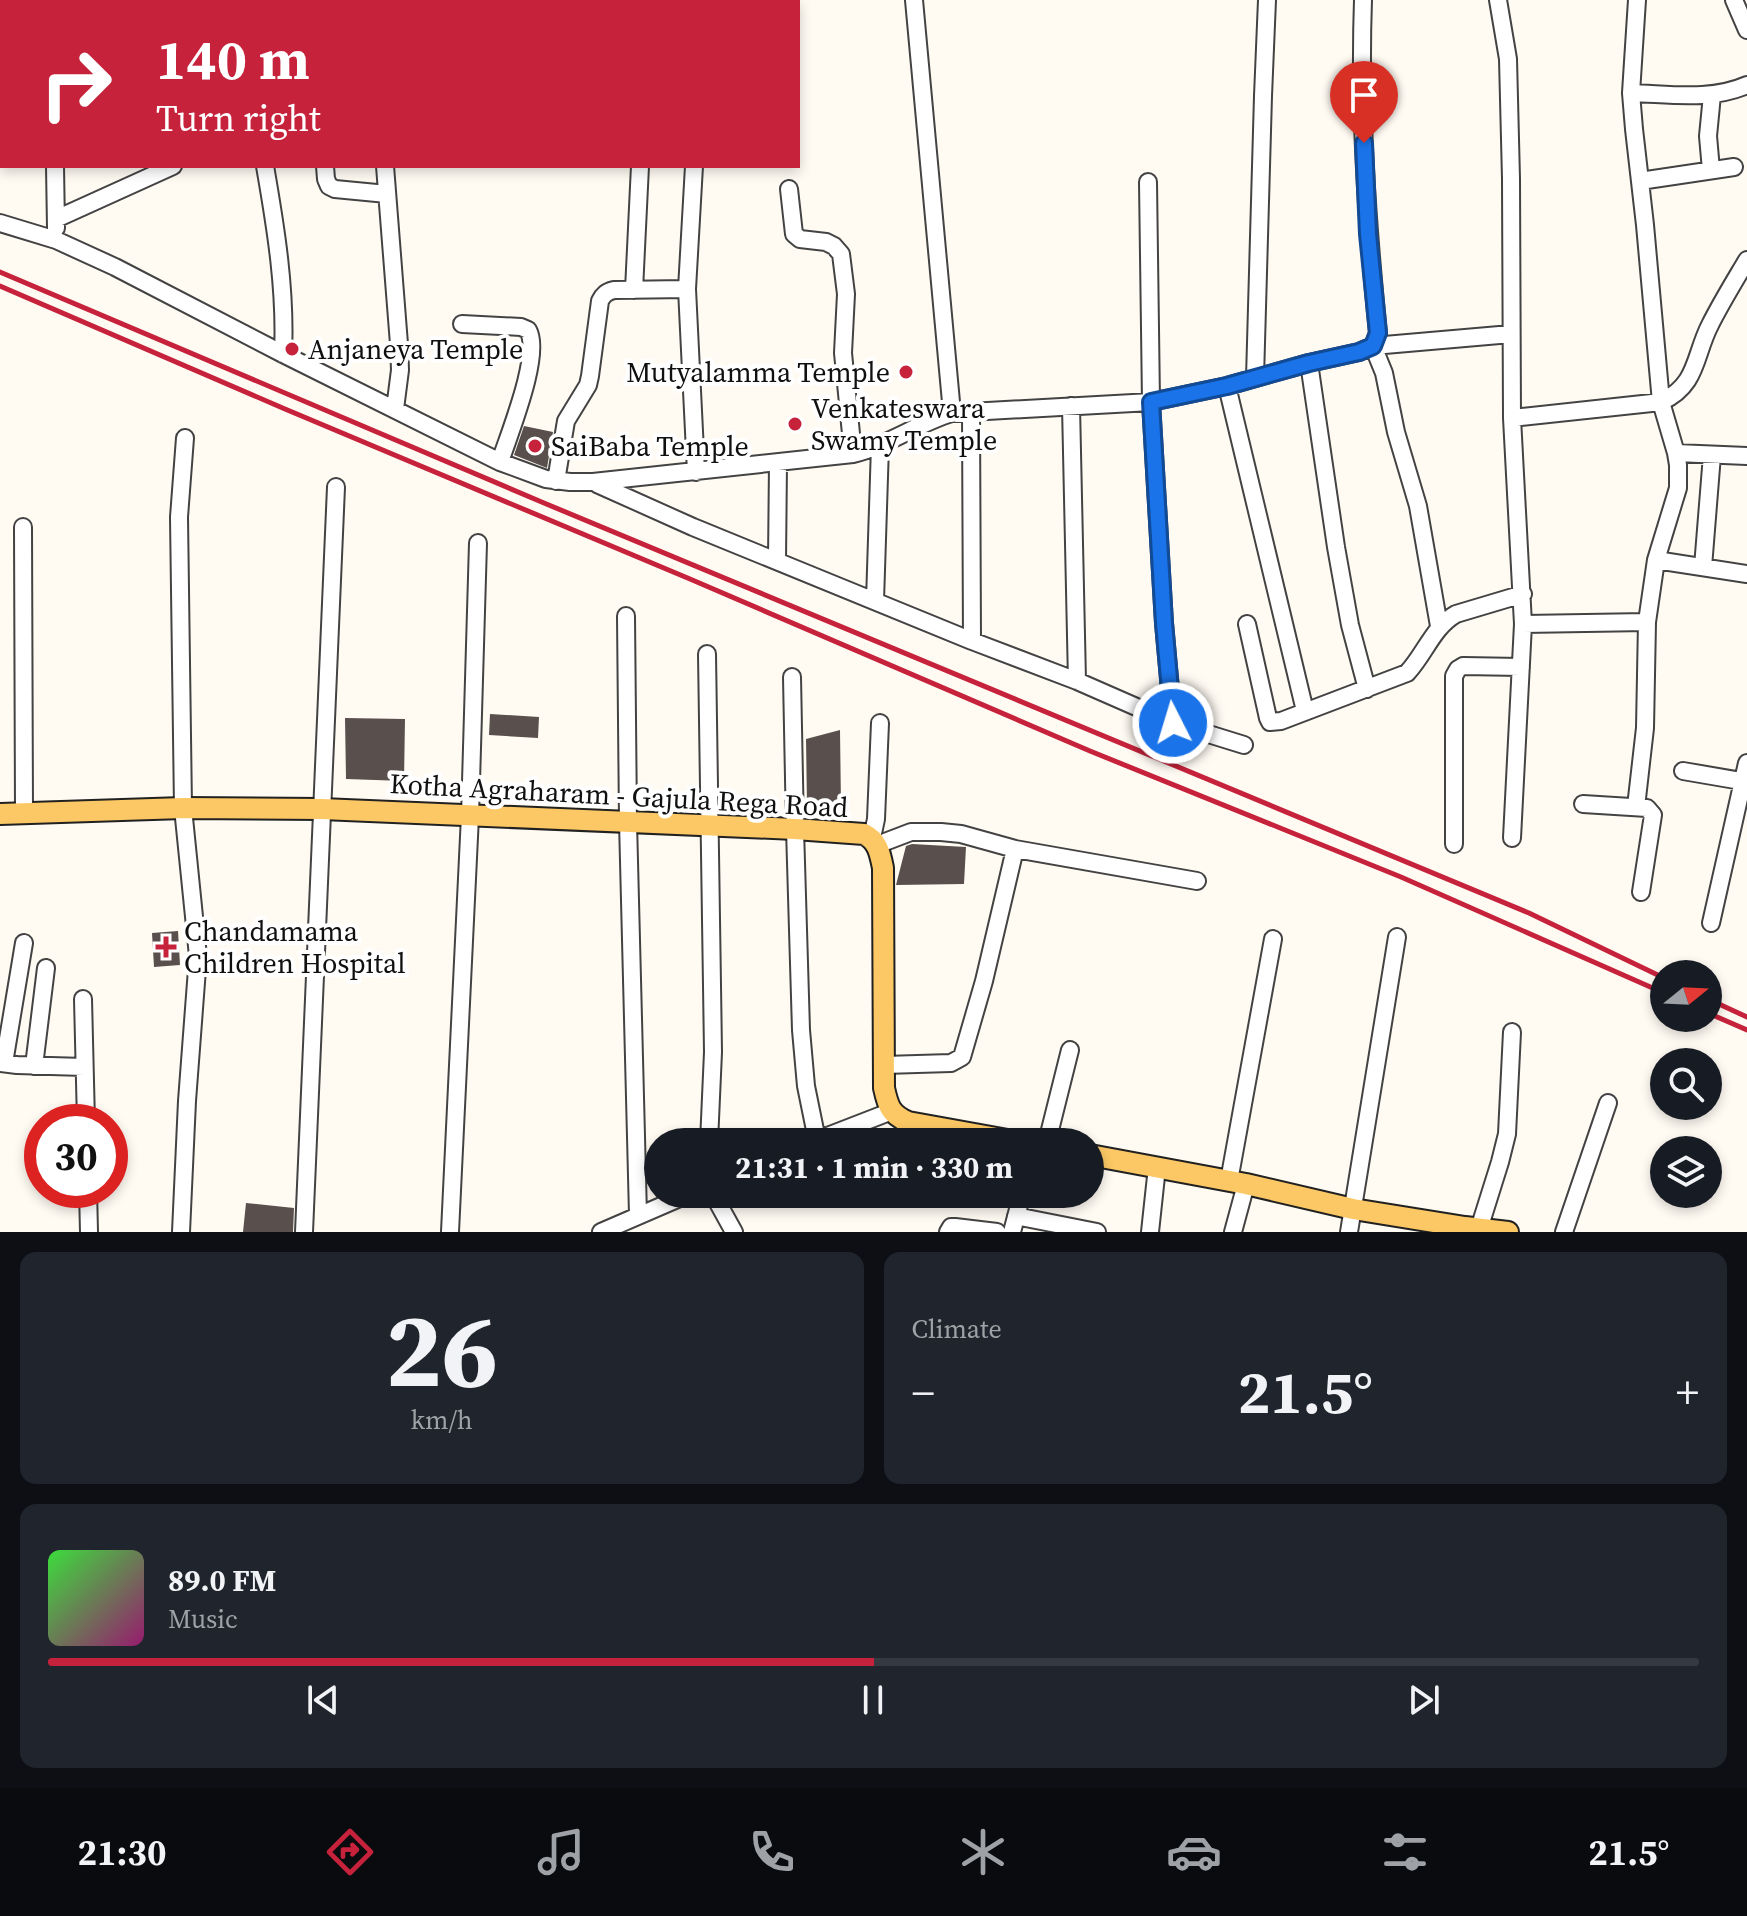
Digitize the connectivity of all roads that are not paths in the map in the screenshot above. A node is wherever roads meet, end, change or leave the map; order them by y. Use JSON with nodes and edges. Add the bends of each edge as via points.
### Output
{"nodes":[{"id":1,"x":914,"y":0,"type":"edge"},
{"id":2,"x":1267,"y":0,"type":"edge"},
{"id":3,"x":1363,"y":0,"type":"edge"},
{"id":4,"x":1498,"y":0,"type":"edge"},
{"id":5,"x":1637,"y":0,"type":"edge"},
{"id":6,"x":1734,"y":0,"type":"edge"},
{"id":7,"x":1747,"y":30,"type":"edge"},
{"id":8,"x":1747,"y":85,"type":"edge"},
{"id":9,"x":1631,"y":93,"type":"junction"},
{"id":10,"x":1712,"y":95,"type":"junction"},
{"id":11,"x":1734,"y":167,"type":"dead end"},
{"id":12,"x":55,"y":168,"type":"edge"},
{"id":13,"x":130,"y":168,"type":"edge"},
{"id":14,"x":169,"y":168,"type":"edge"},
{"id":15,"x":265,"y":168,"type":"edge"},
{"id":16,"x":325,"y":168,"type":"edge"},
{"id":17,"x":385,"y":168,"type":"edge"},
{"id":18,"x":640,"y":168,"type":"edge"},
{"id":19,"x":694,"y":168,"type":"edge"},
{"id":20,"x":1711,"y":170,"type":"junction"},
{"id":21,"x":1640,"y":181,"type":"junction"},
{"id":22,"x":1148,"y":182,"type":"dead end"},
{"id":23,"x":134,"y":184,"type":"junction"},
{"id":24,"x":789,"y":189,"type":"dead end"},
{"id":25,"x":387,"y":194,"type":"junction"},
{"id":26,"x":56,"y":219,"type":"junction"},
{"id":27,"x":0,"y":223,"type":"edge"},
{"id":28,"x":56,"y":240,"type":"junction"},
{"id":29,"x":1747,"y":260,"type":"edge"},
{"id":30,"x":1742,"y":276,"type":"edge"},
{"id":31,"x":687,"y":289,"type":"junction"},
{"id":32,"x":634,"y":290,"type":"junction"},
{"id":33,"x":462,"y":324,"type":"dead end"},
{"id":34,"x":1511,"y":334,"type":"junction"},
{"id":35,"x":1373,"y":346,"type":"junction"},
{"id":36,"x":283,"y":354,"type":"junction"},
{"id":37,"x":1309,"y":363,"type":"junction"},
{"id":38,"x":1255,"y":378,"type":"junction"},
{"id":39,"x":1227,"y":386,"type":"junction"},
{"id":40,"x":1151,"y":402,"type":"junction"},
{"id":41,"x":1661,"y":402,"type":"junction"},
{"id":42,"x":1071,"y":406,"type":"junction"},
{"id":43,"x":395,"y":409,"type":"junction"},
{"id":44,"x":971,"y":411,"type":"junction"},
{"id":45,"x":952,"y":413,"type":"junction"},
{"id":46,"x":1512,"y":418,"type":"junction"},
{"id":47,"x":185,"y":438,"type":"dead end"},
{"id":48,"x":880,"y":446,"type":"junction"},
{"id":49,"x":1676,"y":453,"type":"junction"},
{"id":50,"x":853,"y":454,"type":"junction"},
{"id":51,"x":1712,"y":455,"type":"junction"},
{"id":52,"x":1747,"y":456,"type":"edge"},
{"id":53,"x":500,"y":462,"type":"junction"},
{"id":54,"x":778,"y":463,"type":"junction"},
{"id":55,"x":696,"y":472,"type":"junction"},
{"id":56,"x":556,"y":481,"type":"junction"},
{"id":57,"x":593,"y":482,"type":"junction"},
{"id":58,"x":336,"y":487,"type":"dead end"},
{"id":59,"x":23,"y":527,"type":"dead end"},
{"id":60,"x":478,"y":543,"type":"dead end"},
{"id":61,"x":1656,"y":560,"type":"junction"},
{"id":62,"x":777,"y":561,"type":"junction"},
{"id":63,"x":1703,"y":567,"type":"junction"},
{"id":64,"x":1747,"y":574,"type":"edge"},
{"id":65,"x":1523,"y":594,"type":"junction"},
{"id":66,"x":875,"y":601,"type":"junction"},
{"id":67,"x":626,"y":616,"type":"dead end"},
{"id":68,"x":1647,"y":622,"type":"junction"},
{"id":69,"x":1247,"y":624,"type":"dead end"},
{"id":70,"x":1523,"y":624,"type":"junction"},
{"id":71,"x":1439,"y":626,"type":"junction"},
{"id":72,"x":972,"y":641,"type":"junction"},
{"id":73,"x":707,"y":654,"type":"dead end"},
{"id":74,"x":1521,"y":667,"type":"junction"},
{"id":75,"x":792,"y":677,"type":"dead end"},
{"id":76,"x":1077,"y":681,"type":"junction"},
{"id":77,"x":1367,"y":689,"type":"junction"},
{"id":78,"x":1305,"y":711,"type":"junction"},
{"id":79,"x":880,"y":723,"type":"dead end"},
{"id":80,"x":1173,"y":723,"type":"junction"},
{"id":81,"x":1244,"y":745,"type":"dead end"},
{"id":82,"x":1747,"y":763,"type":"edge"},
{"id":83,"x":1683,"y":771,"type":"dead end"},
{"id":84,"x":1745,"y":782,"type":"edge"},
{"id":85,"x":1583,"y":804,"type":"dead end"},
{"id":86,"x":1636,"y":807,"type":"junction"},
{"id":87,"x":183,"y":808,"type":"junction"},
{"id":88,"x":322,"y":809,"type":"junction"},
{"id":89,"x":24,"y":812,"type":"junction"},
{"id":90,"x":0,"y":814,"type":"edge"},
{"id":91,"x":470,"y":816,"type":"junction"},
{"id":92,"x":628,"y":822,"type":"junction"},
{"id":93,"x":709,"y":825,"type":"junction"},
{"id":94,"x":795,"y":829,"type":"junction"},
{"id":95,"x":1512,"y":838,"type":"dead end"},
{"id":96,"x":874,"y":841,"type":"junction"},
{"id":97,"x":1454,"y":844,"type":"dead end"},
{"id":98,"x":1015,"y":849,"type":"junction"},
{"id":99,"x":1197,"y":881,"type":"dead end"},
{"id":100,"x":1641,"y":892,"type":"dead end"},
{"id":101,"x":1711,"y":923,"type":"dead end"},
{"id":102,"x":1397,"y":937,"type":"dead end"},
{"id":103,"x":1273,"y":939,"type":"dead end"},
{"id":104,"x":24,"y":943,"type":"dead end"},
{"id":105,"x":46,"y":968,"type":"dead end"},
{"id":106,"x":83,"y":999,"type":"dead end"},
{"id":107,"x":1512,"y":1032,"type":"dead end"},
{"id":108,"x":1070,"y":1050,"type":"dead end"},
{"id":109,"x":2,"y":1063,"type":"edge"},
{"id":110,"x":884,"y":1065,"type":"junction"},
{"id":111,"x":34,"y":1066,"type":"junction"},
{"id":112,"x":84,"y":1067,"type":"junction"},
{"id":113,"x":1608,"y":1103,"type":"dead end"},
{"id":114,"x":85,"y":1104,"type":"edge"},
{"id":115,"x":892,"y":1111,"type":"junction"},
{"id":116,"x":710,"y":1128,"type":"edge"},
{"id":117,"x":812,"y":1128,"type":"edge"},
{"id":118,"x":848,"y":1128,"type":"edge"},
{"id":119,"x":941,"y":1128,"type":"edge"},
{"id":120,"x":1050,"y":1128,"type":"edge"},
{"id":121,"x":1104,"y":1158,"type":"edge"},
{"id":122,"x":1157,"y":1167,"type":"junction"},
{"id":123,"x":1238,"y":1182,"type":"junction"},
{"id":124,"x":88,"y":1208,"type":"edge"},
{"id":125,"x":655,"y":1208,"type":"edge"},
{"id":126,"x":721,"y":1208,"type":"edge"},
{"id":127,"x":1353,"y":1209,"type":"junction"},
{"id":128,"x":638,"y":1215,"type":"junction"},
{"id":129,"x":1391,"y":1223,"type":"edge"},
{"id":130,"x":1014,"y":1224,"type":"edge"},
{"id":131,"x":1068,"y":1229,"type":"edge"},
{"id":132,"x":1468,"y":1229,"type":"edge"},
{"id":133,"x":89,"y":1232,"type":"edge"},
{"id":134,"x":181,"y":1232,"type":"edge"},
{"id":135,"x":304,"y":1232,"type":"edge"},
{"id":136,"x":450,"y":1232,"type":"edge"},
{"id":137,"x":601,"y":1232,"type":"edge"},
{"id":138,"x":734,"y":1232,"type":"edge"},
{"id":139,"x":948,"y":1232,"type":"edge"},
{"id":140,"x":997,"y":1232,"type":"edge"},
{"id":141,"x":1097,"y":1232,"type":"edge"},
{"id":142,"x":1150,"y":1232,"type":"edge"},
{"id":143,"x":1233,"y":1232,"type":"edge"},
{"id":144,"x":1349,"y":1232,"type":"edge"},
{"id":145,"x":1508,"y":1232,"type":"edge"},
{"id":146,"x":1564,"y":1232,"type":"edge"}],
"edges":[{"from":1,"to":45,"type":"street"},
{"from":2,"to":38,"type":"street"},
{"from":3,"to":35,"type":"street","via":[[1368,234],[1378,333]]},
{"from":4,"to":34,"type":"street","via":[[1508,59]]},
{"from":5,"to":9,"type":"street"},
{"from":6,"to":7,"type":"street"},
{"from":8,"to":10,"type":"street"},
{"from":9,"to":10,"type":"street"},
{"from":9,"to":21,"type":"street"},
{"from":10,"to":20,"type":"street"},
{"from":11,"to":20,"type":"street"},
{"from":12,"to":26,"type":"street"},
{"from":13,"to":23,"type":"street"},
{"from":14,"to":23,"type":"street"},
{"from":15,"to":36,"type":"street","via":[[283,290]]},
{"from":16,"to":25,"type":"street","via":[[329,186],[335,189]]},
{"from":17,"to":25,"type":"street"},
{"from":18,"to":32,"type":"street"},
{"from":19,"to":31,"type":"street"},
{"from":20,"to":21,"type":"street"},
{"from":21,"to":41,"type":"street"},
{"from":22,"to":40,"type":"street"},
{"from":23,"to":26,"type":"street"},
{"from":24,"to":50,"type":"street","via":[[794,234],[826,242],[841,254]]},
{"from":25,"to":43,"type":"street","via":[[400,370]]},
{"from":26,"to":28,"type":"street"},
{"from":27,"to":28,"type":"street"},
{"from":28,"to":36,"type":"street"},
{"from":29,"to":30,"type":"street"},
{"from":30,"to":41,"type":"street","via":[[1705,335],[1688,382]]},
{"from":31,"to":32,"type":"street"},
{"from":31,"to":55,"type":"street"},
{"from":32,"to":56,"type":"street","via":[[608,291],[600,301],[588,385],[566,421]]},
{"from":33,"to":53,"type":"street","via":[[521,327],[531,335],[531,363]]},
{"from":34,"to":35,"type":"street"},
{"from":34,"to":46,"type":"street"},
{"from":35,"to":37,"type":"street"},
{"from":35,"to":71,"type":"street","via":[[1418,506]]},
{"from":36,"to":43,"type":"street"},
{"from":37,"to":38,"type":"street"},
{"from":37,"to":77,"type":"street","via":[[1350,625]]},
{"from":38,"to":39,"type":"street"},
{"from":39,"to":40,"type":"street"},
{"from":39,"to":78,"type":"street"},
{"from":40,"to":42,"type":"street"},
{"from":40,"to":80,"type":"street"},
{"from":41,"to":46,"type":"street"},
{"from":41,"to":49,"type":"street"},
{"from":42,"to":44,"type":"street"},
{"from":42,"to":76,"type":"street"},
{"from":43,"to":53,"type":"street"},
{"from":44,"to":45,"type":"street"},
{"from":44,"to":72,"type":"street"},
{"from":45,"to":48,"type":"street"},
{"from":46,"to":65,"type":"street"},
{"from":47,"to":87,"type":"street","via":[[179,517]]},
{"from":48,"to":50,"type":"street"},
{"from":48,"to":66,"type":"street"},
{"from":49,"to":51,"type":"street"},
{"from":49,"to":61,"type":"street","via":[[1678,488]]},
{"from":50,"to":54,"type":"street"},
{"from":51,"to":52,"type":"street"},
{"from":51,"to":63,"type":"street"},
{"from":53,"to":56,"type":"street"},
{"from":54,"to":55,"type":"street"},
{"from":54,"to":62,"type":"street"},
{"from":55,"to":57,"type":"street"},
{"from":56,"to":57,"type":"street"},
{"from":57,"to":62,"type":"street"},
{"from":58,"to":88,"type":"street"},
{"from":59,"to":89,"type":"street"},
{"from":60,"to":91,"type":"street"},
{"from":61,"to":63,"type":"street"},
{"from":61,"to":68,"type":"street"},
{"from":62,"to":66,"type":"street"},
{"from":63,"to":64,"type":"street"},
{"from":65,"to":70,"type":"street"},
{"from":65,"to":71,"type":"street","via":[[1456,614]]},
{"from":66,"to":72,"type":"street"},
{"from":67,"to":92,"type":"street"},
{"from":68,"to":70,"type":"street"},
{"from":68,"to":86,"type":"street","via":[[1645,728]]},
{"from":69,"to":78,"type":"street","via":[[1270,722]]},
{"from":70,"to":74,"type":"street"},
{"from":71,"to":77,"type":"street","via":[[1407,673]]},
{"from":72,"to":76,"type":"street"},
{"from":73,"to":93,"type":"street"},
{"from":74,"to":95,"type":"street"},
{"from":74,"to":97,"type":"street","via":[[1463,666],[1454,676]]},
{"from":75,"to":94,"type":"street"},
{"from":76,"to":80,"type":"street"},
{"from":77,"to":78,"type":"street"},
{"from":79,"to":96,"type":"street"},
{"from":80,"to":81,"type":"street"},
{"from":82,"to":84,"type":"street"},
{"from":83,"to":84,"type":"street"},
{"from":84,"to":101,"type":"street"},
{"from":85,"to":86,"type":"street"},
{"from":86,"to":100,"type":"street","via":[[1653,815]]},
{"from":87,"to":88,"type":"main road","name":"Kotha Agraharam - Gajula Rega Road"},
{"from":87,"to":89,"type":"main road","name":"Kotha Agraharam - Gajula Rega Road"},
{"from":87,"to":134,"type":"street","via":[[198,956]]},
{"from":88,"to":91,"type":"main road","name":"Kotha Agraharam - Gajula Rega Road"},
{"from":88,"to":135,"type":"street"},
{"from":89,"to":90,"type":"main road","name":"Kotha Agraharam - Gajula Rega Road"},
{"from":91,"to":92,"type":"main road","name":"Kotha Agraharam - Gajula Rega Road"},
{"from":91,"to":136,"type":"street"},
{"from":92,"to":93,"type":"main road","name":"Kotha Agraharam - Gajula Rega Road"},
{"from":92,"to":128,"type":"street"},
{"from":93,"to":94,"type":"main road","name":"Kotha Agraharam - Gajula Rega Road"},
{"from":93,"to":116,"type":"street"},
{"from":94,"to":96,"type":"main road","name":"Kotha Agraharam - Gajula Rega Road","via":[[864,834]]},
{"from":94,"to":117,"type":"street","via":[[801,1030]]},
{"from":96,"to":98,"type":"street","via":[[924,831],[961,834]]},
{"from":96,"to":110,"type":"main road","name":"Kotha Agraharam - Gajula Rega Road","via":[[883,868]]},
{"from":98,"to":99,"type":"street"},
{"from":98,"to":110,"type":"street","via":[[962,1057],[951,1063]]},
{"from":102,"to":127,"type":"street"},
{"from":103,"to":123,"type":"street"},
{"from":104,"to":109,"type":"street"},
{"from":105,"to":111,"type":"street"},
{"from":106,"to":112,"type":"street"},
{"from":107,"to":132,"type":"street","via":[[1507,1134],[1500,1162]]},
{"from":108,"to":120,"type":"street"},
{"from":109,"to":111,"type":"street"},
{"from":110,"to":115,"type":"main road","name":"Kotha Agraharam - Gajula Rega Road"},
{"from":111,"to":112,"type":"street"},
{"from":112,"to":114,"type":"street"},
{"from":113,"to":146,"type":"street"},
{"from":115,"to":118,"type":"street"},
{"from":115,"to":119,"type":"main road","via":[[908,1122]]},
{"from":121,"to":122,"type":"main road"},
{"from":122,"to":123,"type":"main road"},
{"from":122,"to":142,"type":"street"},
{"from":123,"to":127,"type":"main road"},
{"from":123,"to":143,"type":"street"},
{"from":124,"to":133,"type":"street"},
{"from":125,"to":128,"type":"street"},
{"from":126,"to":138,"type":"street"},
{"from":127,"to":129,"type":"main road"},
{"from":127,"to":144,"type":"street"},
{"from":128,"to":137,"type":"street"},
{"from":129,"to":132,"type":"main road"},
{"from":130,"to":131,"type":"street"},
{"from":131,"to":141,"type":"street"},
{"from":132,"to":145,"type":"main road"},
{"from":139,"to":140,"type":"street","via":[[955,1227]]}]}
